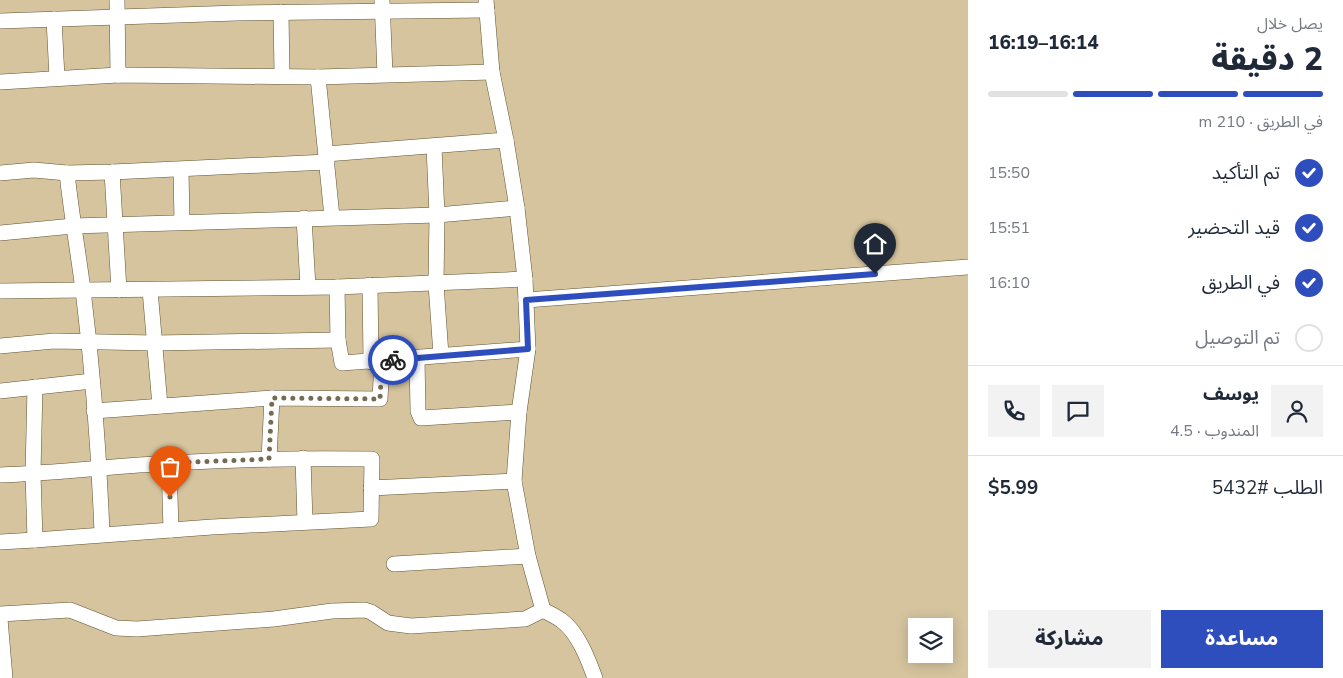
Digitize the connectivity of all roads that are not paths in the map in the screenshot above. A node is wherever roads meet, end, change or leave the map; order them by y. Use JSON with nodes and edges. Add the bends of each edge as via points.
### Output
{"nodes":[{"id":1,"x":117,"y":0,"type":"edge"},
{"id":2,"x":486,"y":5,"type":"edge"},
{"id":3,"x":382,"y":6,"type":"edge"},
{"id":4,"x":281,"y":12,"type":"junction"},
{"id":5,"x":118,"y":16,"type":"junction"},
{"id":6,"x":54,"y":19,"type":"junction"},
{"id":7,"x":0,"y":21,"type":"edge"},
{"id":8,"x":492,"y":72,"type":"junction"},
{"id":9,"x":385,"y":74,"type":"junction"},
{"id":10,"x":118,"y":75,"type":"junction"},
{"id":11,"x":282,"y":75,"type":"junction"},
{"id":12,"x":318,"y":77,"type":"junction"},
{"id":13,"x":57,"y":78,"type":"junction"},
{"id":14,"x":0,"y":82,"type":"edge"},
{"id":15,"x":506,"y":140,"type":"junction"},
{"id":16,"x":434,"y":147,"type":"junction"},
{"id":17,"x":326,"y":158,"type":"junction"},
{"id":18,"x":181,"y":170,"type":"junction"},
{"id":19,"x":112,"y":172,"type":"junction"},
{"id":20,"x":0,"y":173,"type":"edge"},
{"id":21,"x":67,"y":173,"type":"junction"},
{"id":22,"x":517,"y":208,"type":"junction"},
{"id":23,"x":437,"y":215,"type":"junction"},
{"id":24,"x":332,"y":217,"type":"junction"},
{"id":25,"x":304,"y":218,"type":"junction"},
{"id":26,"x":182,"y":222,"type":"junction"},
{"id":27,"x":116,"y":224,"type":"junction"},
{"id":28,"x":73,"y":226,"type":"junction"},
{"id":29,"x":0,"y":233,"type":"edge"},
{"id":30,"x":968,"y":267,"type":"edge"},
{"id":31,"x":525,"y":279,"type":"junction"},
{"id":32,"x":436,"y":284,"type":"junction"},
{"id":33,"x":370,"y":285,"type":"junction"},
{"id":34,"x":308,"y":287,"type":"junction"},
{"id":35,"x":337,"y":287,"type":"junction"},
{"id":36,"x":83,"y":290,"type":"junction"},
{"id":37,"x":119,"y":290,"type":"junction"},
{"id":38,"x":150,"y":290,"type":"junction"},
{"id":39,"x":0,"y":291,"type":"edge"},
{"id":40,"x":526,"y":300,"type":"junction"},
{"id":41,"x":338,"y":340,"type":"junction"},
{"id":42,"x":88,"y":341,"type":"junction"},
{"id":43,"x":155,"y":343,"type":"junction"},
{"id":44,"x":0,"y":346,"type":"edge"},
{"id":45,"x":528,"y":349,"type":"junction"},
{"id":46,"x":442,"y":355,"type":"junction"},
{"id":47,"x":417,"y":358,"type":"junction"},
{"id":48,"x":377,"y":362,"type":"junction"},
{"id":49,"x":92,"y":381,"type":"junction"},
{"id":50,"x":35,"y":387,"type":"junction"},
{"id":51,"x":0,"y":390,"type":"edge"},
{"id":52,"x":272,"y":398,"type":"junction"},
{"id":53,"x":160,"y":406,"type":"junction"},
{"id":54,"x":94,"y":410,"type":"junction"},
{"id":55,"x":519,"y":412,"type":"junction"},
{"id":56,"x":303,"y":458,"type":"junction"},
{"id":57,"x":269,"y":459,"type":"junction"},
{"id":58,"x":169,"y":463,"type":"junction"},
{"id":59,"x":99,"y":469,"type":"junction"},
{"id":60,"x":33,"y":474,"type":"junction"},
{"id":61,"x":0,"y":475,"type":"edge"},
{"id":62,"x":514,"y":481,"type":"junction"},
{"id":63,"x":372,"y":488,"type":"junction"},
{"id":64,"x":304,"y":522,"type":"junction"},
{"id":65,"x":171,"y":530,"type":"junction"},
{"id":66,"x":102,"y":534,"type":"junction"},
{"id":67,"x":35,"y":540,"type":"junction"},
{"id":68,"x":0,"y":542,"type":"edge"},
{"id":69,"x":528,"y":556,"type":"junction"},
{"id":70,"x":394,"y":564,"type":"dead end"},
{"id":71,"x":543,"y":610,"type":"junction"},
{"id":72,"x":0,"y":614,"type":"edge"},
{"id":73,"x":0,"y":619,"type":"edge"},
{"id":74,"x":1,"y":644,"type":"edge"},
{"id":75,"x":5,"y":678,"type":"edge"},
{"id":76,"x":595,"y":678,"type":"edge"}],
"edges":[{"from":1,"to":5,"type":"street"},
{"from":2,"to":3,"type":"street"},
{"from":2,"to":8,"type":"street"},
{"from":3,"to":4,"type":"street"},
{"from":3,"to":9,"type":"street"},
{"from":4,"to":5,"type":"street"},
{"from":4,"to":11,"type":"street"},
{"from":5,"to":6,"type":"street"},
{"from":5,"to":10,"type":"street"},
{"from":6,"to":7,"type":"street"},
{"from":6,"to":13,"type":"street"},
{"from":8,"to":9,"type":"street"},
{"from":8,"to":15,"type":"street"},
{"from":9,"to":12,"type":"street"},
{"from":10,"to":11,"type":"street"},
{"from":10,"to":13,"type":"street"},
{"from":11,"to":12,"type":"street"},
{"from":12,"to":17,"type":"street"},
{"from":13,"to":14,"type":"street"},
{"from":15,"to":16,"type":"street"},
{"from":15,"to":22,"type":"street"},
{"from":16,"to":17,"type":"street"},
{"from":16,"to":23,"type":"street"},
{"from":17,"to":18,"type":"street"},
{"from":17,"to":24,"type":"street"},
{"from":18,"to":19,"type":"street"},
{"from":18,"to":26,"type":"street"},
{"from":19,"to":21,"type":"street"},
{"from":19,"to":27,"type":"street"},
{"from":20,"to":21,"type":"street","via":[[34,170]]},
{"from":21,"to":28,"type":"street"},
{"from":22,"to":23,"type":"street"},
{"from":22,"to":31,"type":"street"},
{"from":23,"to":24,"type":"street"},
{"from":23,"to":32,"type":"street"},
{"from":24,"to":25,"type":"street"},
{"from":25,"to":26,"type":"street"},
{"from":25,"to":34,"type":"street"},
{"from":26,"to":27,"type":"street"},
{"from":27,"to":28,"type":"street"},
{"from":27,"to":37,"type":"street"},
{"from":28,"to":29,"type":"street"},
{"from":28,"to":36,"type":"street"},
{"from":30,"to":40,"type":"street"},
{"from":31,"to":32,"type":"street"},
{"from":31,"to":40,"type":"street"},
{"from":32,"to":33,"type":"street"},
{"from":32,"to":46,"type":"street"},
{"from":33,"to":35,"type":"street"},
{"from":33,"to":48,"type":"street"},
{"from":34,"to":35,"type":"street"},
{"from":34,"to":38,"type":"street"},
{"from":35,"to":41,"type":"street"},
{"from":36,"to":37,"type":"street"},
{"from":36,"to":39,"type":"street"},
{"from":36,"to":42,"type":"street"},
{"from":37,"to":38,"type":"street"},
{"from":38,"to":43,"type":"street"},
{"from":40,"to":45,"type":"street"},
{"from":41,"to":43,"type":"street"},
{"from":41,"to":48,"type":"street","via":[[342,363]]},
{"from":42,"to":43,"type":"street"},
{"from":42,"to":44,"type":"street"},
{"from":42,"to":49,"type":"street"},
{"from":43,"to":53,"type":"street"},
{"from":45,"to":46,"type":"street"},
{"from":45,"to":55,"type":"street"},
{"from":46,"to":47,"type":"street"},
{"from":47,"to":48,"type":"street"},
{"from":47,"to":55,"type":"street","via":[[418,411],[421,418]]},
{"from":48,"to":52,"type":"street","via":[[380,399]]},
{"from":49,"to":50,"type":"street"},
{"from":49,"to":54,"type":"street"},
{"from":50,"to":51,"type":"street"},
{"from":50,"to":60,"type":"street"},
{"from":52,"to":53,"type":"street"},
{"from":52,"to":57,"type":"street"},
{"from":53,"to":54,"type":"street"},
{"from":54,"to":59,"type":"street"},
{"from":55,"to":62,"type":"street"},
{"from":56,"to":57,"type":"street"},
{"from":56,"to":63,"type":"street","via":[[372,459]]},
{"from":56,"to":64,"type":"street"},
{"from":57,"to":58,"type":"street"},
{"from":58,"to":59,"type":"street"},
{"from":58,"to":65,"type":"street"},
{"from":59,"to":60,"type":"street"},
{"from":59,"to":66,"type":"street"},
{"from":60,"to":61,"type":"street"},
{"from":60,"to":67,"type":"street"},
{"from":62,"to":63,"type":"street"},
{"from":62,"to":69,"type":"street"},
{"from":63,"to":64,"type":"street","via":[[371,519]]},
{"from":64,"to":65,"type":"street"},
{"from":65,"to":66,"type":"street"},
{"from":66,"to":67,"type":"street"},
{"from":67,"to":68,"type":"street"},
{"from":69,"to":70,"type":"street"},
{"from":69,"to":71,"type":"street"},
{"from":71,"to":72,"type":"street","via":[[526,619],[411,626],[388,622],[365,610],[137,630],[116,628],[70,610]]},
{"from":71,"to":76,"type":"street","via":[[562,621],[574,635]]},
{"from":73,"to":74,"type":"street"},
{"from":74,"to":75,"type":"street"}]}
